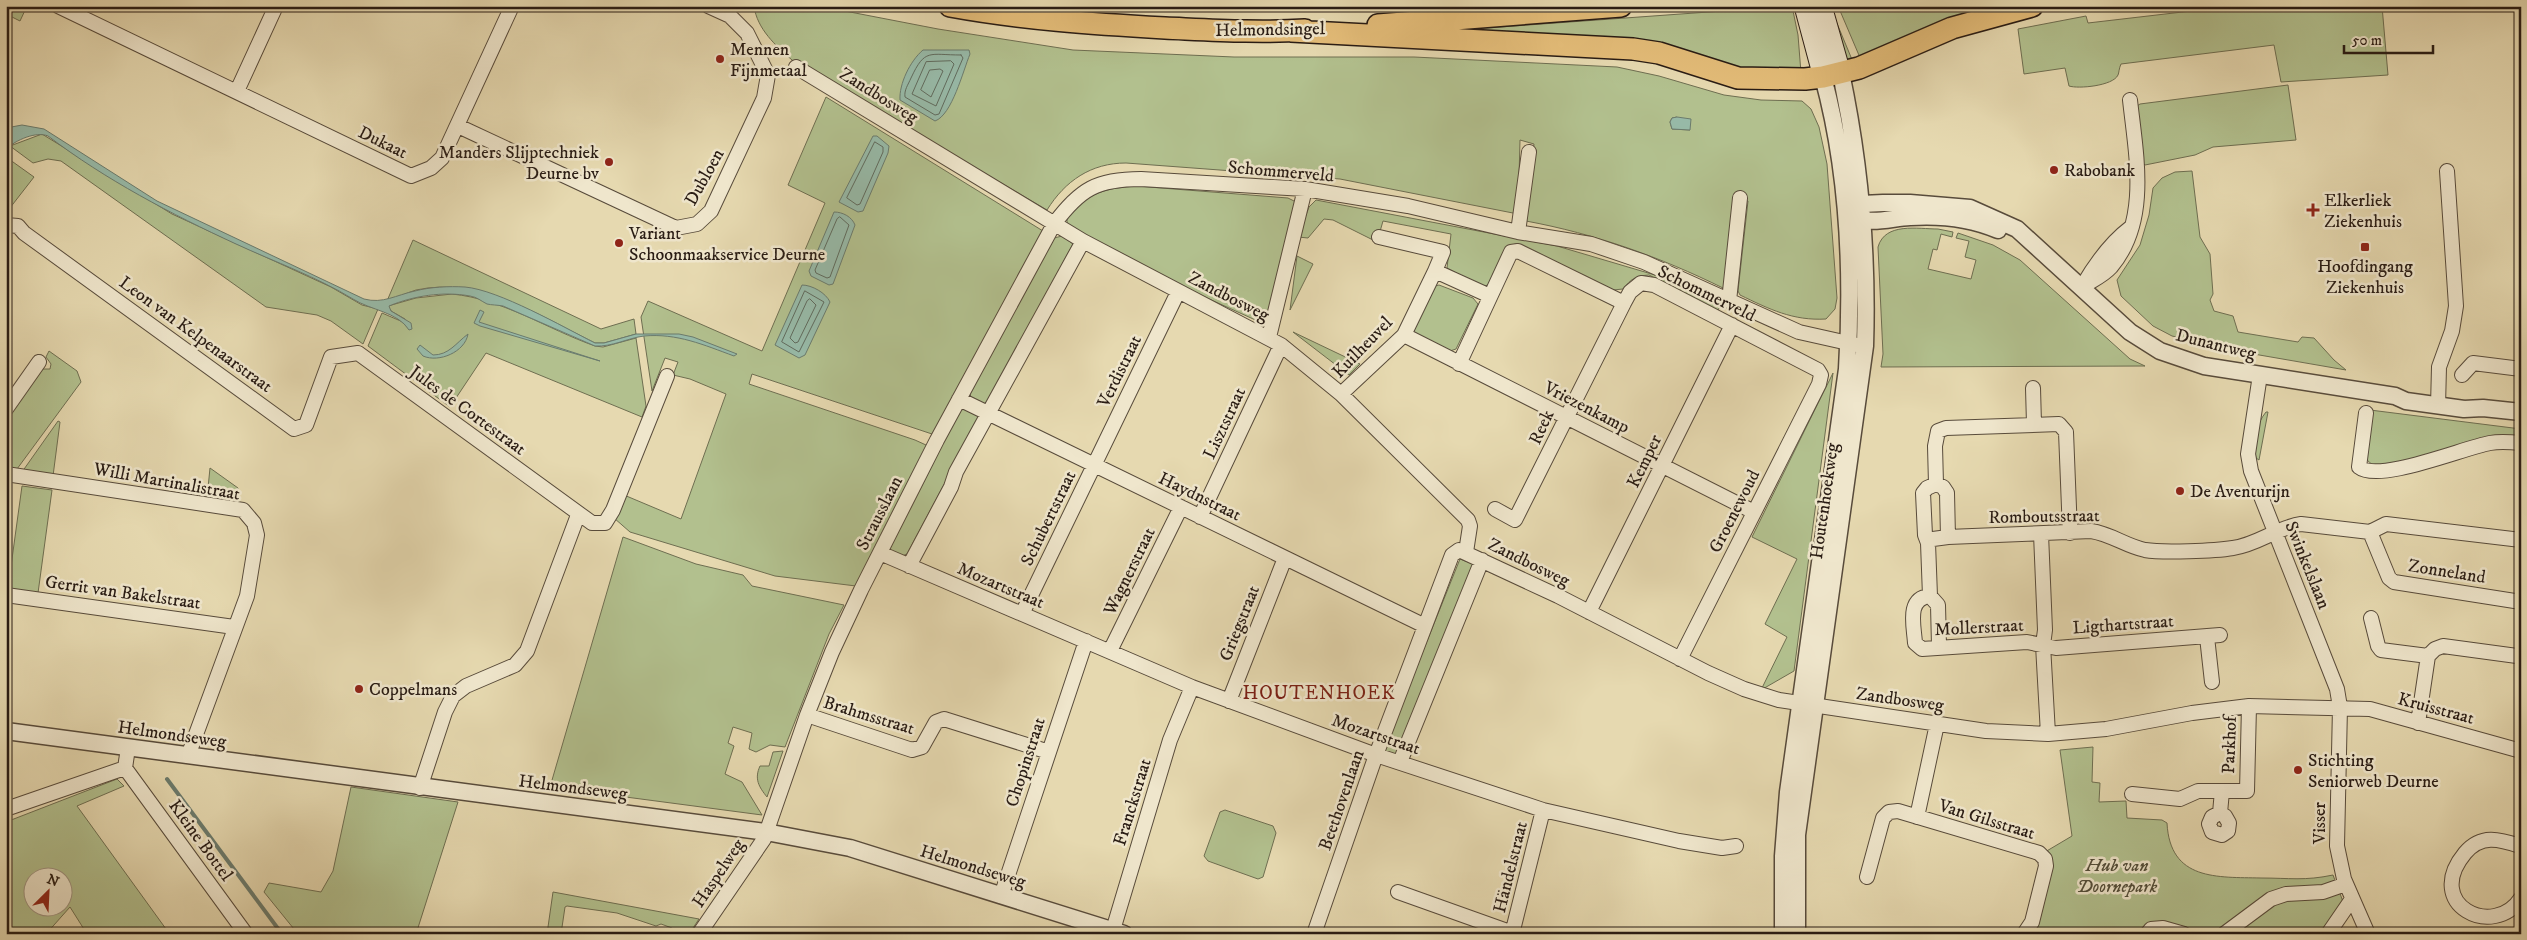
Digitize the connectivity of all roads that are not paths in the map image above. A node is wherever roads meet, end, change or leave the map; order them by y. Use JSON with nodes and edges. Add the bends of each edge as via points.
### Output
{"nodes":[{"id":1,"x":58,"y":6,"type":"edge"},
{"id":2,"x":276,"y":6,"type":"edge"},
{"id":3,"x":512,"y":6,"type":"edge"},
{"id":4,"x":708,"y":6,"type":"edge"},
{"id":5,"x":950,"y":6,"type":"edge"},
{"id":6,"x":1437,"y":6,"type":"edge"},
{"id":7,"x":1621,"y":6,"type":"edge"},
{"id":8,"x":1804,"y":6,"type":"edge"},
{"id":9,"x":1822,"y":6,"type":"edge"},
{"id":10,"x":2032,"y":6,"type":"edge"},
{"id":11,"x":1380,"y":24,"type":"junction"},
{"id":12,"x":1291,"y":31,"type":"junction"},
{"id":13,"x":796,"y":66,"type":"dead end"},
{"id":14,"x":1832,"y":75,"type":"junction"},
{"id":15,"x":237,"y":91,"type":"junction"},
{"id":16,"x":2130,"y":100,"type":"dead end"},
{"id":17,"x":458,"y":126,"type":"junction"},
{"id":18,"x":1529,"y":152,"type":"dead end"},
{"id":19,"x":2447,"y":171,"type":"dead end"},
{"id":20,"x":1305,"y":190,"type":"junction"},
{"id":21,"x":1740,"y":198,"type":"dead end"},
{"id":22,"x":1862,"y":204,"type":"junction"},
{"id":23,"x":1846,"y":215,"type":"junction"},
{"id":24,"x":1863,"y":222,"type":"junction"},
{"id":25,"x":1054,"y":224,"type":"junction"},
{"id":26,"x":6,"y":225,"type":"edge"},
{"id":27,"x":1518,"y":232,"type":"junction"},
{"id":28,"x":1379,"y":237,"type":"dead end"},
{"id":29,"x":1083,"y":241,"type":"junction"},
{"id":30,"x":2035,"y":245,"type":"junction"},
{"id":31,"x":1435,"y":271,"type":"junction"},
{"id":32,"x":2082,"y":287,"type":"junction"},
{"id":33,"x":1178,"y":292,"type":"junction"},
{"id":34,"x":1490,"y":296,"type":"junction"},
{"id":35,"x":1729,"y":302,"type":"junction"},
{"id":36,"x":1624,"y":303,"type":"junction"},
{"id":37,"x":1732,"y":325,"type":"junction"},
{"id":38,"x":1404,"y":335,"type":"junction"},
{"id":39,"x":1268,"y":337,"type":"junction"},
{"id":40,"x":1848,"y":344,"type":"junction"},
{"id":41,"x":1281,"y":345,"type":"junction"},
{"id":42,"x":1865,"y":346,"type":"junction"},
{"id":43,"x":331,"y":357,"type":"joint"},
{"id":44,"x":39,"y":362,"type":"dead end"},
{"id":45,"x":1459,"y":364,"type":"junction"},
{"id":46,"x":2521,"y":369,"type":"edge"},
{"id":47,"x":2462,"y":375,"type":"dead end"},
{"id":48,"x":667,"y":376,"type":"dead end"},
{"id":49,"x":2260,"y":376,"type":"junction"},
{"id":50,"x":1821,"y":380,"type":"joint"},
{"id":51,"x":2032,"y":388,"type":"dead end"},
{"id":52,"x":1342,"y":394,"type":"junction"},
{"id":53,"x":959,"y":399,"type":"junction"},
{"id":54,"x":2439,"y":402,"type":"junction"},
{"id":55,"x":6,"y":409,"type":"edge"},
{"id":56,"x":2521,"y":412,"type":"edge"},
{"id":57,"x":2366,"y":413,"type":"dead end"},
{"id":58,"x":988,"y":414,"type":"junction"},
{"id":59,"x":1566,"y":418,"type":"junction"},
{"id":60,"x":2034,"y":424,"type":"junction"},
{"id":61,"x":2521,"y":443,"type":"edge"},
{"id":62,"x":1094,"y":466,"type":"junction"},
{"id":63,"x":1662,"y":466,"type":"junction"},
{"id":64,"x":6,"y":474,"type":"edge"},
{"id":65,"x":1936,"y":484,"type":"junction"},
{"id":66,"x":1181,"y":507,"type":"junction"},
{"id":67,"x":1495,"y":510,"type":"dead end"},
{"id":68,"x":1754,"y":512,"type":"junction"},
{"id":69,"x":578,"y":515,"type":"junction"},
{"id":70,"x":1200,"y":517,"type":"junction"},
{"id":71,"x":2070,"y":532,"type":"junction"},
{"id":72,"x":2370,"y":532,"type":"junction"},
{"id":73,"x":2041,"y":534,"type":"junction"},
{"id":74,"x":2275,"y":534,"type":"junction"},
{"id":75,"x":1948,"y":537,"type":"junction"},
{"id":76,"x":2521,"y":540,"type":"edge"},
{"id":77,"x":1928,"y":543,"type":"junction"},
{"id":78,"x":880,"y":552,"type":"junction"},
{"id":79,"x":1466,"y":552,"type":"junction"},
{"id":80,"x":1285,"y":558,"type":"junction"},
{"id":81,"x":1482,"y":560,"type":"junction"},
{"id":82,"x":909,"y":566,"type":"junction"},
{"id":83,"x":6,"y":595,"type":"edge"},
{"id":84,"x":1930,"y":596,"type":"junction"},
{"id":85,"x":2521,"y":602,"type":"edge"},
{"id":86,"x":1589,"y":612,"type":"junction"},
{"id":87,"x":1022,"y":614,"type":"junction"},
{"id":88,"x":2371,"y":618,"type":"dead end"},
{"id":89,"x":1425,"y":626,"type":"junction"},
{"id":90,"x":234,"y":627,"type":"junction"},
{"id":91,"x":1086,"y":641,"type":"junction"},
{"id":92,"x":2042,"y":645,"type":"junction"},
{"id":93,"x":1939,"y":646,"type":"junction"},
{"id":94,"x":1110,"y":651,"type":"junction"},
{"id":95,"x":2521,"y":654,"type":"edge"},
{"id":96,"x":2428,"y":656,"type":"junction"},
{"id":97,"x":1680,"y":659,"type":"junction"},
{"id":98,"x":2212,"y":682,"type":"dead end"},
{"id":99,"x":1192,"y":687,"type":"junction"},
{"id":100,"x":1228,"y":701,"type":"junction"},
{"id":101,"x":1809,"y":705,"type":"junction"},
{"id":102,"x":2249,"y":706,"type":"junction"},
{"id":103,"x":2340,"y":707,"type":"junction"},
{"id":104,"x":807,"y":715,"type":"junction"},
{"id":105,"x":2418,"y":722,"type":"junction"},
{"id":106,"x":1937,"y":724,"type":"junction"},
{"id":107,"x":6,"y":731,"type":"edge"},
{"id":108,"x":2048,"y":734,"type":"junction"},
{"id":109,"x":128,"y":748,"type":"junction"},
{"id":110,"x":1049,"y":752,"type":"junction"},
{"id":111,"x":2521,"y":752,"type":"edge"},
{"id":112,"x":1376,"y":755,"type":"junction"},
{"id":113,"x":188,"y":756,"type":"junction"},
{"id":114,"x":1400,"y":762,"type":"junction"},
{"id":115,"x":125,"y":768,"type":"junction"},
{"id":116,"x":420,"y":788,"type":"junction"},
{"id":117,"x":2222,"y":791,"type":"junction"},
{"id":118,"x":2132,"y":794,"type":"dead end"},
{"id":119,"x":6,"y":809,"type":"edge"},
{"id":120,"x":1543,"y":810,"type":"junction"},
{"id":121,"x":2220,"y":813,"type":"dead end"},
{"id":122,"x":1917,"y":817,"type":"junction"},
{"id":123,"x":766,"y":832,"type":"junction"},
{"id":124,"x":1736,"y":846,"type":"dead end"},
{"id":125,"x":2521,"y":846,"type":"edge"},
{"id":126,"x":1867,"y":877,"type":"dead end"},
{"id":127,"x":2346,"y":884,"type":"junction"},
{"id":128,"x":1398,"y":892,"type":"dead end"},
{"id":129,"x":1002,"y":896,"type":"junction"},
{"id":130,"x":2521,"y":898,"type":"edge"},
{"id":131,"x":2352,"y":899,"type":"junction"},
{"id":132,"x":1118,"y":932,"type":"edge"},
{"id":133,"x":1512,"y":933,"type":"edge"},
{"id":134,"x":246,"y":934,"type":"edge"},
{"id":135,"x":699,"y":934,"type":"edge"},
{"id":136,"x":1314,"y":934,"type":"edge"},
{"id":137,"x":1783,"y":934,"type":"edge"},
{"id":138,"x":1797,"y":934,"type":"edge"},
{"id":139,"x":2024,"y":934,"type":"edge"},
{"id":140,"x":2148,"y":934,"type":"edge"},
{"id":141,"x":2184,"y":934,"type":"edge"},
{"id":142,"x":2224,"y":934,"type":"edge"},
{"id":143,"x":2328,"y":934,"type":"edge"},
{"id":144,"x":2368,"y":934,"type":"edge"}],
"edges":[{"from":1,"to":15,"type":"street","name":"Dukaat"},
{"from":2,"to":15,"type":"street"},
{"from":3,"to":17,"type":"street","name":"Dukaat"},
{"from":4,"to":17,"type":"street","name":"Dubloen","via":[[730,16],[747,33],[766,67],[768,83],[711,211],[697,224],[676,228]]},
{"from":5,"to":12,"type":"main road","name":"Helmondsingel","via":[[1028,18],[1108,25]]},
{"from":6,"to":11,"type":"main road","via":[[1408,12]]},
{"from":7,"to":11,"type":"main road","name":"Helmondsingel"},
{"from":8,"to":14,"type":"main road"},
{"from":9,"to":14,"type":"main road"},
{"from":10,"to":14,"type":"main road","via":[[1952,28]]},
{"from":11,"to":12,"type":"main road","name":"Helmondsingel"},
{"from":12,"to":14,"type":"main road","via":[[1633,49],[1659,53],[1738,78],[1771,80]]},
{"from":13,"to":25,"type":"street","name":"Zandbosweg"},
{"from":14,"to":22,"type":"street","name":"Houtenhoekweg","via":[[1856,153]]},
{"from":14,"to":23,"type":"street","name":"Houtenhoekweg"},
{"from":15,"to":17,"type":"street","name":"Dukaat","via":[[411,176],[431,168],[442,158]]},
{"from":16,"to":32,"type":"street","via":[[2138,182],[2136,209],[2130,228],[2118,237],[2096,264]]},
{"from":18,"to":27,"type":"street"},
{"from":19,"to":54,"type":"street","via":[[2456,306],[2452,331],[2438,367]]},
{"from":20,"to":25,"type":"street","name":"Schommerveld","via":[[1123,179],[1090,187],[1068,206]]},
{"from":20,"to":27,"type":"street","name":"Schommerveld","via":[[1408,206]]},
{"from":20,"to":39,"type":"street"},
{"from":21,"to":35,"type":"street","name":"Schommerveld"},
{"from":22,"to":23,"type":"street"},
{"from":22,"to":24,"type":"street","name":"Houtenhoekweg"},
{"from":22,"to":30,"type":"street","name":"Dunantweg","via":[[1910,203],[1970,208],[2017,229]]},
{"from":23,"to":24,"type":"street","name":"Dunantweg"},
{"from":23,"to":40,"type":"street","name":"Houtenhoekweg","via":[[1851,311]]},
{"from":24,"to":30,"type":"street","name":"Dunantweg","via":[[1945,216],[1991,227]]},
{"from":24,"to":42,"type":"street","name":"Houtenhoekweg"},
{"from":25,"to":29,"type":"street","name":"Zandbosweg"},
{"from":25,"to":53,"type":"street","name":"Strausslaan"},
{"from":26,"to":43,"type":"street","name":"Leon van Kelpenaarstraat","via":[[18,226],[294,429],[306,425]]},
{"from":27,"to":35,"type":"street","name":"Schommerveld","via":[[1591,244],[1644,262]]},
{"from":28,"to":31,"type":"street","via":[[1443,252]]},
{"from":29,"to":33,"type":"street","name":"Zandbosweg"},
{"from":29,"to":58,"type":"street"},
{"from":30,"to":32,"type":"street","name":"Dunantweg"},
{"from":31,"to":34,"type":"street"},
{"from":31,"to":38,"type":"street","name":"Kuilheuvel"},
{"from":32,"to":49,"type":"street","name":"Dunantweg","via":[[2130,332],[2160,351],[2204,366]]},
{"from":33,"to":39,"type":"street","name":"Zandbosweg"},
{"from":33,"to":62,"type":"street","name":"Verdistraat"},
{"from":34,"to":36,"type":"street","via":[[1511,252],[1518,251]]},
{"from":34,"to":45,"type":"street"},
{"from":35,"to":40,"type":"street","name":"Schommerveld","via":[[1799,332]]},
{"from":36,"to":37,"type":"street","name":"Schommerveld","via":[[1636,286],[1646,282]]},
{"from":36,"to":59,"type":"street","name":"Reek"},
{"from":37,"to":50,"type":"street","name":"Schommerveld","via":[[1815,367]]},
{"from":37,"to":63,"type":"street","name":"Kemper"},
{"from":38,"to":45,"type":"street","name":"Vriezenkamp"},
{"from":38,"to":52,"type":"street","name":"Kuilheuvel"},
{"from":39,"to":41,"type":"street","name":"Zandbosweg"},
{"from":40,"to":42,"type":"street","name":"Schommerveld"},
{"from":40,"to":101,"type":"street","name":"Houtenhoekweg"},
{"from":41,"to":52,"type":"street","name":"Zandbosweg"},
{"from":41,"to":70,"type":"street","name":"Lisztstraat"},
{"from":42,"to":101,"type":"street","name":"Houtenhoekweg"},
{"from":43,"to":69,"type":"street","name":"Jules de Cortestraat","via":[[362,355]]},
{"from":44,"to":55,"type":"street"},
{"from":45,"to":59,"type":"street","name":"Vriezenkamp"},
{"from":46,"to":47,"type":"street","via":[[2473,363]]},
{"from":48,"to":69,"type":"street","name":"Jules de Cortestraat","via":[[605,523],[592,523]]},
{"from":49,"to":54,"type":"street","name":"Dunantweg","via":[[2395,396],[2406,402]]},
{"from":49,"to":74,"type":"street","name":"Swinkelslaan","via":[[2248,454],[2251,471]]},
{"from":50,"to":68,"type":"street","name":"Groenewoud"},
{"from":51,"to":60,"type":"street"},
{"from":52,"to":79,"type":"street","name":"Zandbosweg","via":[[1468,520]]},
{"from":53,"to":58,"type":"street","name":"Haydnstraat"},
{"from":53,"to":78,"type":"street","name":"Strausslaan"},
{"from":54,"to":56,"type":"street","name":"Dunantweg","via":[[2465,402],[2483,408]]},
{"from":57,"to":61,"type":"street","via":[[2359,467],[2364,471],[2387,472],[2491,443]]},
{"from":58,"to":62,"type":"street","name":"Haydnstraat"},
{"from":58,"to":82,"type":"street"},
{"from":59,"to":63,"type":"street","name":"Vriezenkamp"},
{"from":59,"to":67,"type":"street","name":"Reek","via":[[1516,520]]},
{"from":60,"to":65,"type":"street","via":[[1938,431]]},
{"from":60,"to":71,"type":"street","via":[[2059,424],[2066,432]]},
{"from":62,"to":66,"type":"street","name":"Haydnstraat"},
{"from":62,"to":87,"type":"street","name":"Schubertstraat"},
{"from":63,"to":68,"type":"street","name":"Vriezenkamp"},
{"from":63,"to":86,"type":"street","name":"Kemper"},
{"from":64,"to":90,"type":"street","name":"Willi Martinalistraat","via":[[243,510],[254,523],[256,535],[247,596]]},
{"from":65,"to":75,"type":"street","via":[[1947,493]]},
{"from":65,"to":77,"type":"street","via":[[1923,493],[1924,535]]},
{"from":66,"to":70,"type":"street","name":"Haydnstraat"},
{"from":66,"to":94,"type":"street","name":"Wagnerstraat"},
{"from":68,"to":97,"type":"street","name":"Groenewoud"},
{"from":69,"to":116,"type":"street","via":[[527,651],[515,666],[466,686],[453,696]]},
{"from":70,"to":80,"type":"street","name":"Haydnstraat"},
{"from":71,"to":73,"type":"street","name":"Romboutsstraat"},
{"from":71,"to":74,"type":"street","name":"Romboutsstraat","via":[[2106,533],[2147,550],[2233,548],[2253,544]]},
{"from":72,"to":74,"type":"street","via":[[2301,524]]},
{"from":72,"to":76,"type":"street","via":[[2386,524]]},
{"from":72,"to":85,"type":"street","name":"Zonneland","via":[[2389,578],[2394,582]]},
{"from":73,"to":75,"type":"street","name":"Romboutsstraat"},
{"from":73,"to":92,"type":"street","via":[[2045,630]]},
{"from":74,"to":103,"type":"street","name":"Swinkelslaan","via":[[2337,689]]},
{"from":75,"to":77,"type":"street","name":"Romboutsstraat"},
{"from":77,"to":84,"type":"street"},
{"from":78,"to":82,"type":"street","name":"Mozartstraat"},
{"from":78,"to":104,"type":"street","name":"Strausslaan","via":[[832,652]]},
{"from":79,"to":81,"type":"street","name":"Zandbosweg"},
{"from":79,"to":89,"type":"street","name":"Beethovenlaan","via":[[1459,550],[1452,555]]},
{"from":80,"to":89,"type":"street","name":"Haydnstraat"},
{"from":80,"to":100,"type":"street","name":"Griegstraat"},
{"from":81,"to":86,"type":"street","name":"Zandbosweg"},
{"from":81,"to":114,"type":"street"},
{"from":82,"to":87,"type":"street","name":"Mozartstraat"},
{"from":83,"to":90,"type":"street","name":"Gerrit van Bakelstraat"},
{"from":84,"to":93,"type":"street","via":[[1938,605]]},
{"from":84,"to":93,"type":"street","name":"Mollerstraat","via":[[1916,600],[1914,606],[1915,643],[1918,647]]},
{"from":86,"to":97,"type":"street","name":"Zandbosweg"},
{"from":87,"to":91,"type":"street","name":"Mozartstraat"},
{"from":88,"to":96,"type":"street","via":[[2381,650]]},
{"from":89,"to":112,"type":"street","name":"Beethovenlaan"},
{"from":90,"to":113,"type":"street","name":"Willi Martinalistraat"},
{"from":91,"to":94,"type":"street","name":"Mozartstraat"},
{"from":91,"to":110,"type":"street","name":"Chopinstraat"},
{"from":92,"to":93,"type":"street","name":"Mollerstraat","via":[[2027,642]]},
{"from":92,"to":98,"type":"street","name":"Ligthartstraat","via":[[2056,648],[2214,636]]},
{"from":92,"to":108,"type":"street"},
{"from":94,"to":99,"type":"street","name":"Mozartstraat"},
{"from":95,"to":96,"type":"street","via":[[2444,646]]},
{"from":96,"to":105,"type":"street"},
{"from":97,"to":101,"type":"street","name":"Zandbosweg","via":[[1744,690]]},
{"from":99,"to":100,"type":"street","name":"Mozartstraat"},
{"from":99,"to":132,"type":"street","name":"Franckstraat","via":[[1170,740]]},
{"from":100,"to":112,"type":"street","name":"Mozartstraat"},
{"from":101,"to":106,"type":"street","name":"Zandbosweg"},
{"from":101,"to":137,"type":"street","name":"Houtenhoekweg","via":[[1788,792],[1782,856]]},
{"from":101,"to":138,"type":"street","name":"Houtenhoekweg","via":[[1798,835]]},
{"from":102,"to":103,"type":"street","name":"Zandbosweg"},
{"from":102,"to":108,"type":"street","name":"Zandbosweg","via":[[2106,729]]},
{"from":102,"to":117,"type":"street","name":"Parkhof","via":[[2247,791]]},
{"from":103,"to":105,"type":"street","name":"Kruisstraat","via":[[2370,709]]},
{"from":103,"to":127,"type":"street","name":"Visser","via":[[2337,846]]},
{"from":104,"to":110,"type":"street","name":"Brahmsstraat","via":[[912,750],[922,747],[936,722],[944,719]]},
{"from":104,"to":123,"type":"street","name":"Strausslaan"},
{"from":105,"to":111,"type":"street","name":"Kruisstraat"},
{"from":106,"to":108,"type":"street","name":"Zandbosweg","via":[[1986,731]]},
{"from":106,"to":122,"type":"street","name":"Van Gilsstraat"},
{"from":107,"to":109,"type":"street","name":"Helmondseweg"},
{"from":109,"to":113,"type":"street","name":"Helmondseweg"},
{"from":109,"to":115,"type":"street"},
{"from":110,"to":129,"type":"street","name":"Chopinstraat"},
{"from":112,"to":114,"type":"street","name":"Mozartstraat"},
{"from":112,"to":136,"type":"street","name":"Beethovenlaan"},
{"from":113,"to":116,"type":"street","name":"Helmondseweg"},
{"from":114,"to":120,"type":"street","name":"Mozartstraat"},
{"from":115,"to":119,"type":"street"},
{"from":115,"to":134,"type":"street","name":"Kleine Bottel"},
{"from":116,"to":123,"type":"street","name":"Helmondseweg"},
{"from":117,"to":118,"type":"street","name":"Parkhof","via":[[2198,791],[2180,799]]},
{"from":117,"to":121,"type":"street","name":"Parkhof"},
{"from":120,"to":124,"type":"street","name":"Mozartstraat","via":[[1679,841],[1722,848]]},
{"from":120,"to":133,"type":"street","name":"Händelstraat"},
{"from":122,"to":126,"type":"street","name":"Van Gilsstraat","via":[[1898,811],[1889,812],[1883,818]]},
{"from":122,"to":139,"type":"street","name":"Van Gilsstraat","via":[[2039,854],[2045,859],[2032,922]]},
{"from":123,"to":129,"type":"street","name":"Helmondseweg","via":[[850,848]]},
{"from":123,"to":135,"type":"street","name":"Haspelweg","via":[[747,866]]},
{"from":125,"to":130,"type":"street","via":[[2497,838],[2488,838],[2477,844],[2454,867],[2450,888],[2457,907],[2481,922],[2500,920],[2510,914]]},
{"from":127,"to":131,"type":"street","name":"Visser"},
{"from":127,"to":142,"type":"street","via":[[2323,892],[2286,894],[2271,899]]},
{"from":128,"to":133,"type":"street","name":"Händelstraat"},
{"from":129,"to":132,"type":"street","name":"Helmondseweg"},
{"from":131,"to":143,"type":"street"},
{"from":131,"to":144,"type":"street","name":"Visser"},
{"from":140,"to":141,"type":"street","via":[[2151,929],[2163,928]]}]}
